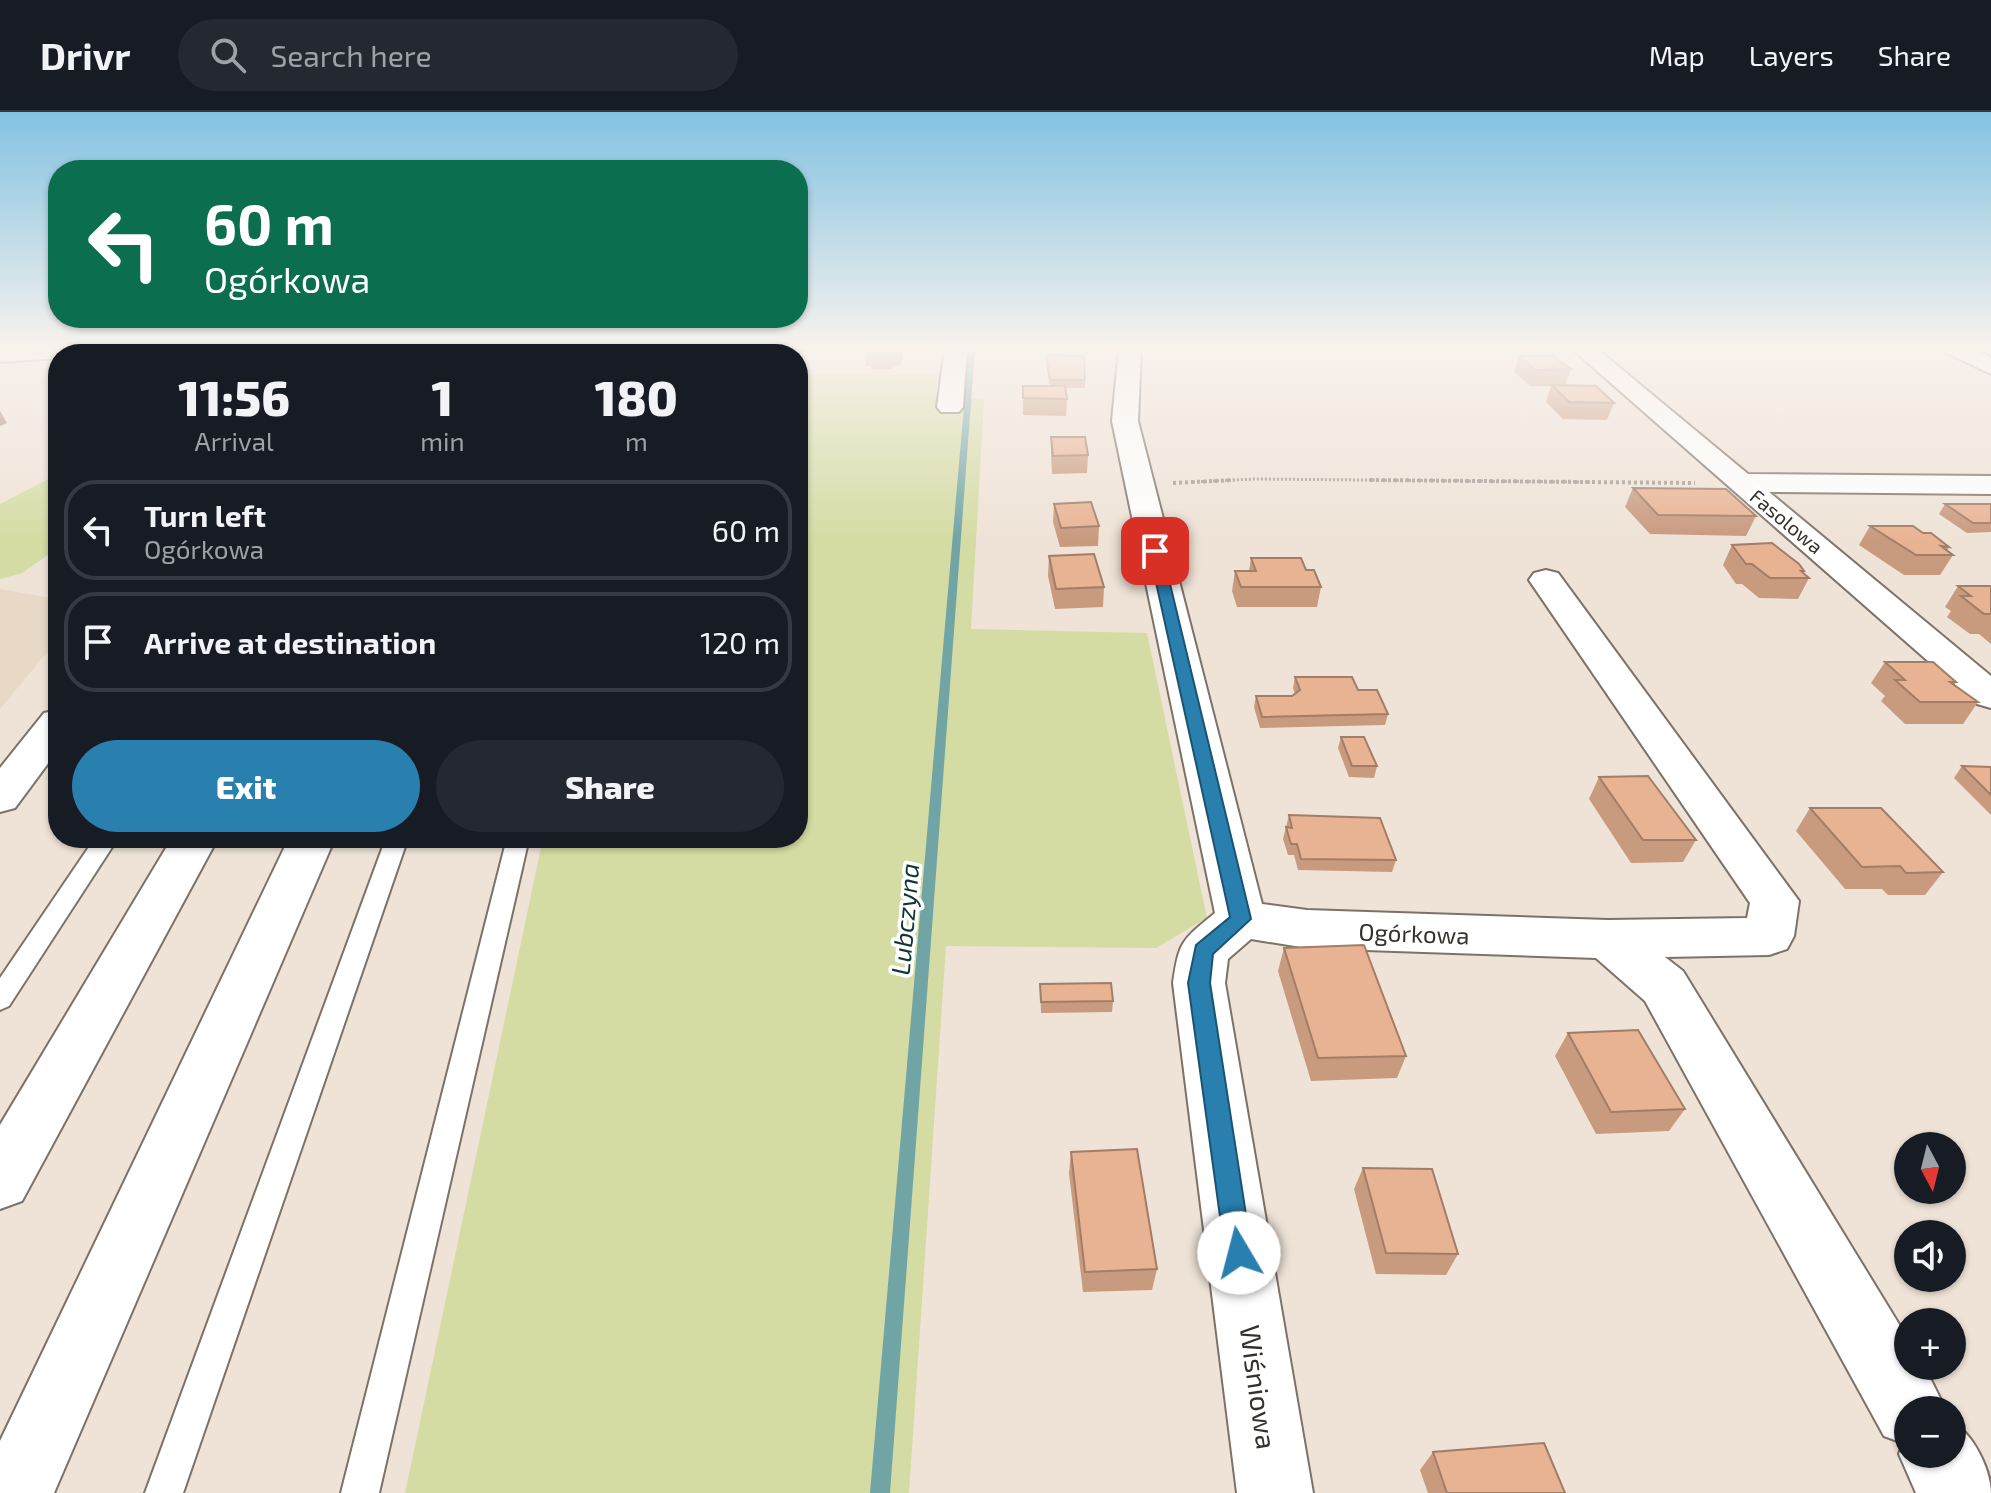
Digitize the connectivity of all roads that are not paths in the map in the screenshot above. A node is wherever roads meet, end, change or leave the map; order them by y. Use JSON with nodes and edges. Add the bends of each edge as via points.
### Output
{"nodes":[{"id":1,"x":1126,"y":412,"type":"edge"},
{"id":2,"x":1658,"y":412,"type":"edge"},
{"id":3,"x":1742,"y":483,"type":"junction"},
{"id":4,"x":1991,"y":485,"type":"edge"},
{"id":5,"x":1546,"y":580,"type":"dead end"},
{"id":6,"x":1986,"y":687,"type":"edge"},
{"id":7,"x":48,"y":735,"type":"edge"},
{"id":8,"x":0,"y":798,"type":"edge"},
{"id":9,"x":100,"y":848,"type":"edge"},
{"id":10,"x":189,"y":848,"type":"edge"},
{"id":11,"x":307,"y":848,"type":"edge"},
{"id":12,"x":393,"y":848,"type":"edge"},
{"id":13,"x":516,"y":848,"type":"edge"},
{"id":14,"x":1241,"y":919,"type":"junction"},
{"id":15,"x":1608,"y":939,"type":"junction"},
{"id":16,"x":0,"y":999,"type":"edge"},
{"id":17,"x":0,"y":1181,"type":"edge"},
{"id":18,"x":1902,"y":1396,"type":"edge"},
{"id":19,"x":1944,"y":1468,"type":"edge"},
{"id":20,"x":15,"y":1493,"type":"edge"},
{"id":21,"x":164,"y":1493,"type":"edge"},
{"id":22,"x":360,"y":1493,"type":"edge"},
{"id":23,"x":1275,"y":1493,"type":"edge"},
{"id":24,"x":1958,"y":1493,"type":"edge"}],
"edges":[{"from":1,"to":14,"type":"main road"},
{"from":2,"to":3,"type":"main road","name":"Fasolowa"},
{"from":3,"to":4,"type":"main road"},
{"from":3,"to":6,"type":"main road","name":"Fasolowa"},
{"from":5,"to":15,"type":"main road","name":"Ogórkowa","via":[[1775,901],[1769,936]]},
{"from":7,"to":8,"type":"main road"},
{"from":9,"to":16,"type":"lane"},
{"from":10,"to":17,"type":"main road"},
{"from":11,"to":20,"type":"main road"},
{"from":12,"to":21,"type":"lane"},
{"from":13,"to":22,"type":"lane"},
{"from":14,"to":15,"type":"main road","name":"Ogórkowa","via":[[1307,929]]},
{"from":14,"to":23,"type":"main road","name":"Wiśniowa","via":[[1203,951],[1199,983]]},
{"from":15,"to":18,"type":"main road","via":[[1664,986]]},
{"from":19,"to":24,"type":"main road"}]}
